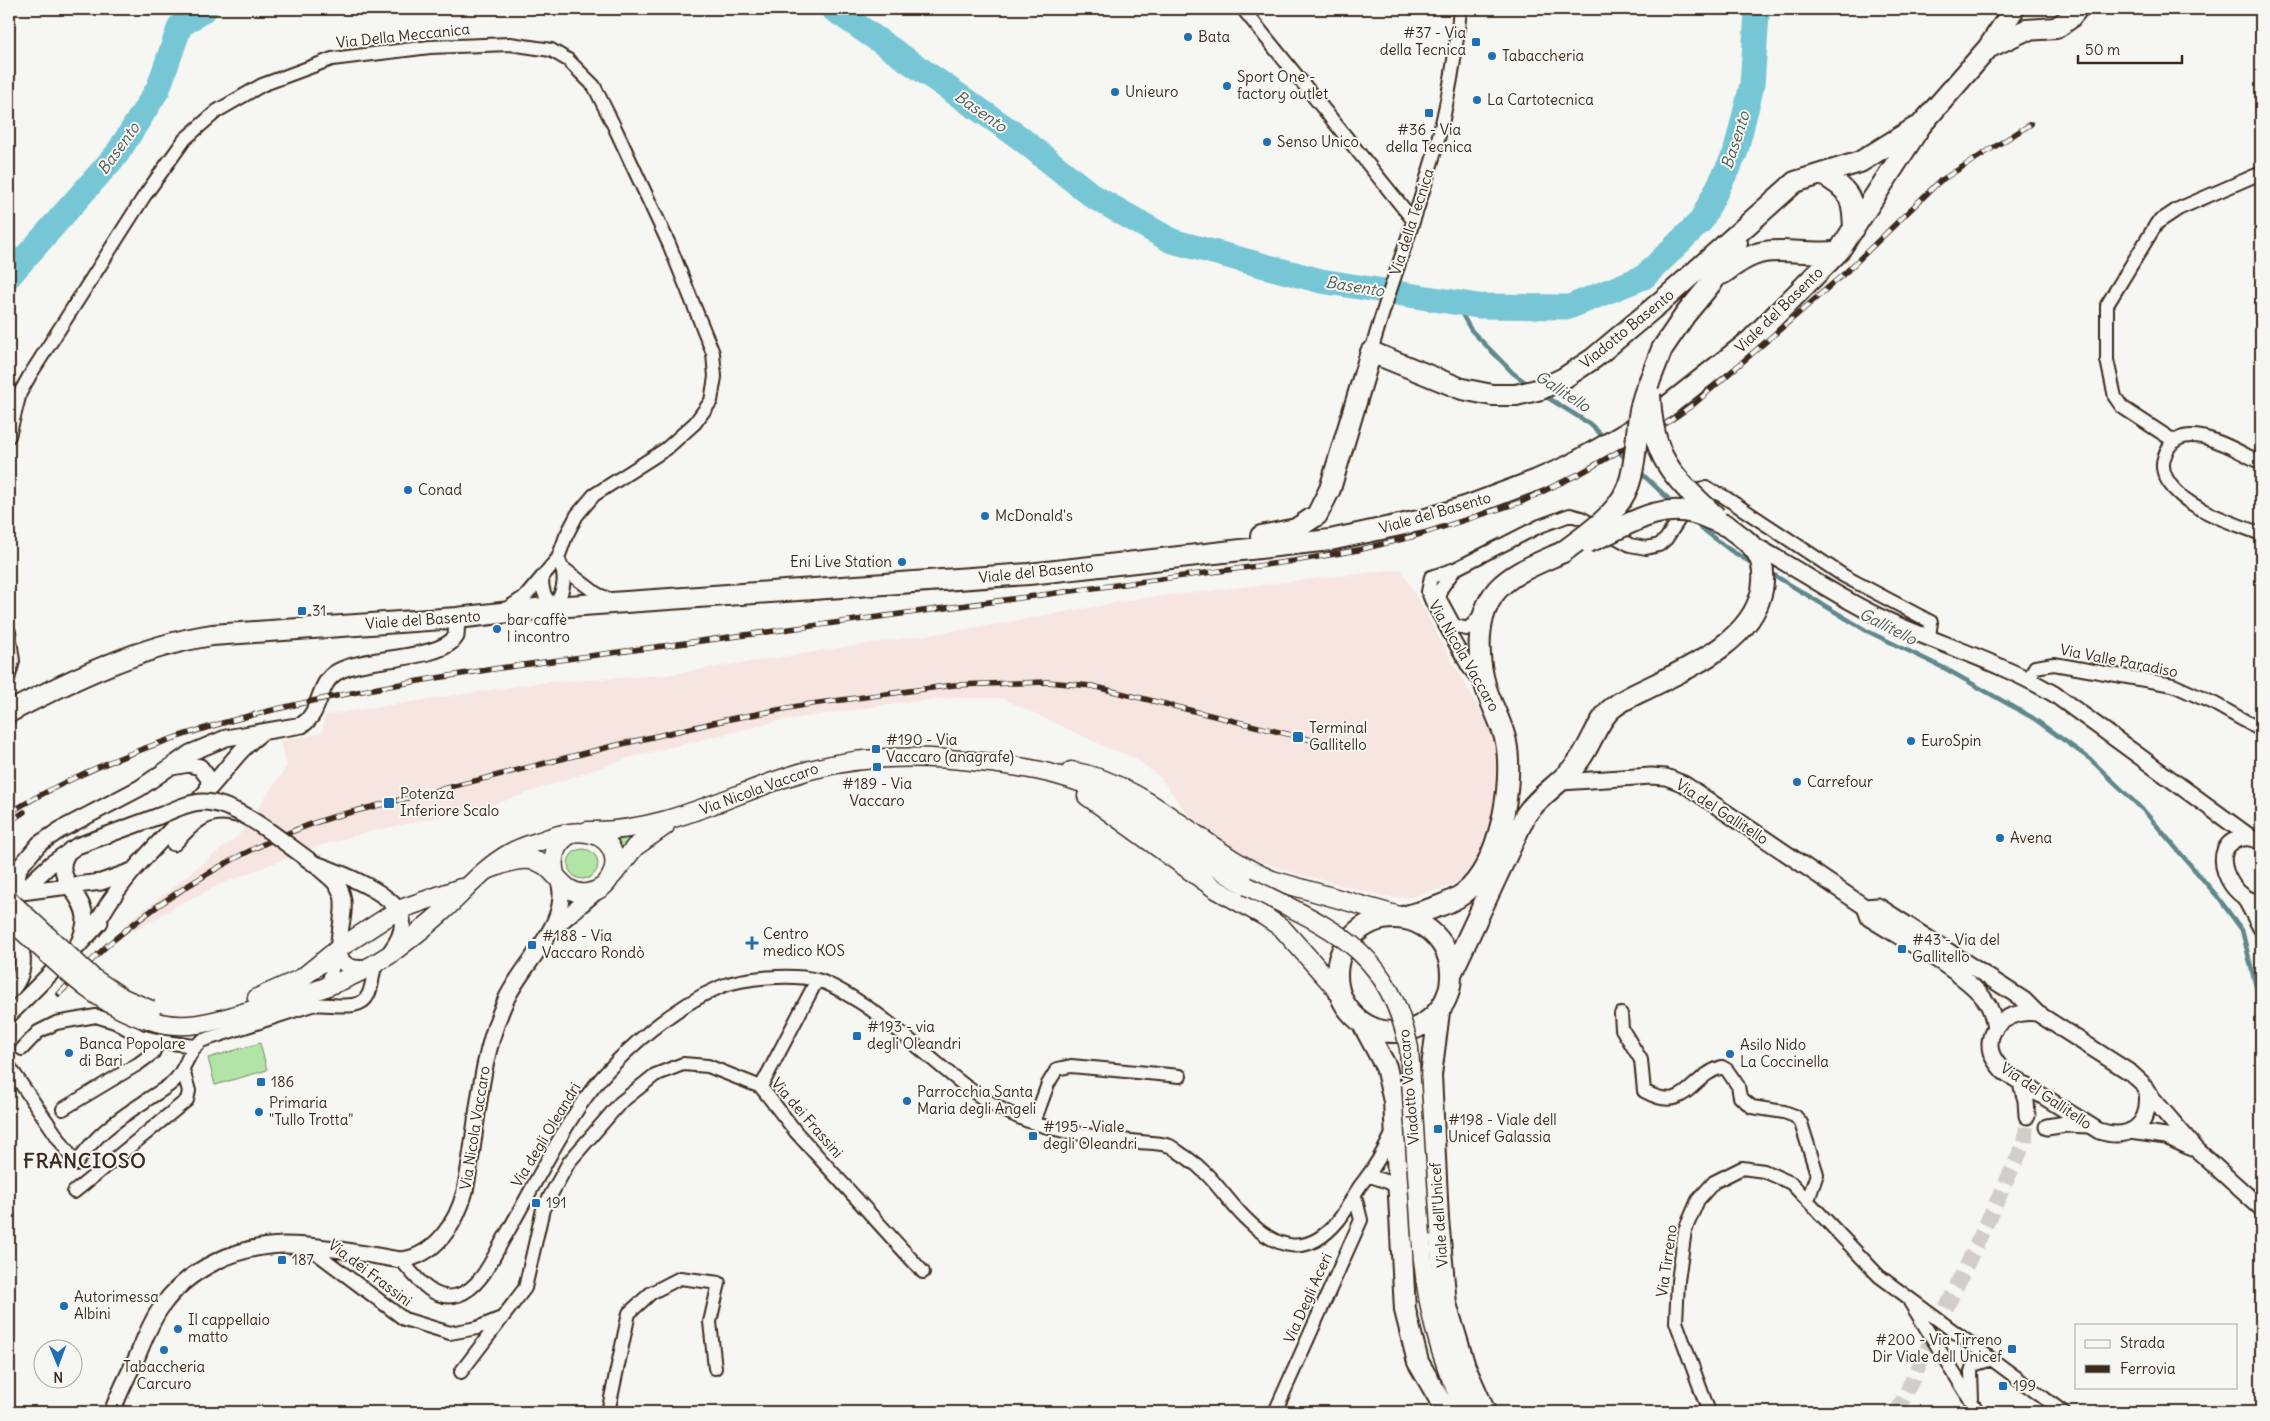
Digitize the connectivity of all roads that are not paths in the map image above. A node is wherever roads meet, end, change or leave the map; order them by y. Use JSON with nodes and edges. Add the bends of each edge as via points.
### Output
{"nodes":[{"id":1,"x":1243,"y":9,"type":"edge"},
{"id":2,"x":1460,"y":9,"type":"edge"},
{"id":3,"x":2014,"y":9,"type":"edge"},
{"id":4,"x":2022,"y":9,"type":"edge"},
{"id":5,"x":2075,"y":10,"type":"edge"},
{"id":6,"x":2040,"y":28,"type":"junction"},
{"id":7,"x":1988,"y":48,"type":"junction"},
{"id":8,"x":1921,"y":125,"type":"junction"},
{"id":9,"x":2261,"y":173,"type":"edge"},
{"id":10,"x":1823,"y":175,"type":"junction"},
{"id":11,"x":1413,"y":220,"type":"junction"},
{"id":12,"x":1751,"y":223,"type":"junction"},
{"id":13,"x":1854,"y":229,"type":"junction"},
{"id":14,"x":1839,"y":251,"type":"junction"},
{"id":15,"x":1713,"y":281,"type":"junction"},
{"id":16,"x":1371,"y":352,"type":"junction"},
{"id":17,"x":1650,"y":380,"type":"junction"},
{"id":18,"x":9,"y":436,"type":"edge"},
{"id":19,"x":2174,"y":441,"type":"junction"},
{"id":20,"x":2261,"y":463,"type":"edge"},
{"id":21,"x":1317,"y":515,"type":"junction"},
{"id":22,"x":1727,"y":526,"type":"junction"},
{"id":23,"x":2261,"y":534,"type":"edge"},
{"id":24,"x":1352,"y":535,"type":"junction"},
{"id":25,"x":1751,"y":543,"type":"junction"},
{"id":26,"x":1222,"y":551,"type":"junction"},
{"id":27,"x":1563,"y":552,"type":"junction"},
{"id":28,"x":560,"y":563,"type":"junction"},
{"id":29,"x":1455,"y":569,"type":"junction"},
{"id":30,"x":542,"y":577,"type":"junction"},
{"id":31,"x":618,"y":603,"type":"junction"},
{"id":32,"x":554,"y":607,"type":"junction"},
{"id":33,"x":1487,"y":607,"type":"junction"},
{"id":34,"x":500,"y":614,"type":"junction"},
{"id":35,"x":456,"y":618,"type":"junction"},
{"id":36,"x":9,"y":632,"type":"edge"},
{"id":37,"x":1928,"y":637,"type":"junction"},
{"id":38,"x":9,"y":676,"type":"edge"},
{"id":39,"x":2029,"y":679,"type":"junction"},
{"id":40,"x":1486,"y":689,"type":"junction"},
{"id":41,"x":9,"y":712,"type":"edge"},
{"id":42,"x":2261,"y":730,"type":"edge"},
{"id":43,"x":261,"y":733,"type":"junction"},
{"id":44,"x":1021,"y":766,"type":"junction"},
{"id":45,"x":171,"y":768,"type":"junction"},
{"id":46,"x":1045,"y":772,"type":"junction"},
{"id":47,"x":1561,"y":782,"type":"junction"},
{"id":48,"x":208,"y":791,"type":"junction"},
{"id":49,"x":243,"y":816,"type":"junction"},
{"id":50,"x":681,"y":817,"type":"junction"},
{"id":51,"x":2224,"y":818,"type":"junction"},
{"id":52,"x":580,"y":833,"type":"junction"},
{"id":53,"x":2256,"y":840,"type":"edge"},
{"id":54,"x":2232,"y":843,"type":"junction"},
{"id":55,"x":68,"y":852,"type":"junction"},
{"id":56,"x":313,"y":863,"type":"junction"},
{"id":57,"x":139,"y":866,"type":"junction"},
{"id":58,"x":487,"y":870,"type":"junction"},
{"id":59,"x":557,"y":877,"type":"junction"},
{"id":60,"x":94,"y":883,"type":"junction"},
{"id":61,"x":468,"y":884,"type":"junction"},
{"id":62,"x":605,"y":884,"type":"junction"},
{"id":63,"x":69,"y":886,"type":"junction"},
{"id":64,"x":49,"y":889,"type":"junction"},
{"id":65,"x":15,"y":896,"type":"edge"},
{"id":66,"x":2245,"y":898,"type":"junction"},
{"id":67,"x":80,"y":901,"type":"junction"},
{"id":68,"x":2261,"y":902,"type":"edge"},
{"id":69,"x":9,"y":905,"type":"edge"},
{"id":70,"x":1865,"y":908,"type":"junction"},
{"id":71,"x":398,"y":910,"type":"junction"},
{"id":72,"x":1403,"y":917,"type":"junction"},
{"id":73,"x":9,"y":919,"type":"edge"},
{"id":74,"x":2261,"y":928,"type":"edge"},
{"id":75,"x":94,"y":929,"type":"junction"},
{"id":76,"x":548,"y":933,"type":"junction"},
{"id":77,"x":76,"y":948,"type":"junction"},
{"id":78,"x":338,"y":949,"type":"junction"},
{"id":79,"x":379,"y":961,"type":"junction"},
{"id":80,"x":1452,"y":972,"type":"junction"},
{"id":81,"x":816,"y":980,"type":"junction"},
{"id":82,"x":328,"y":987,"type":"junction"},
{"id":83,"x":9,"y":992,"type":"edge"},
{"id":84,"x":1339,"y":992,"type":"junction"},
{"id":85,"x":312,"y":1005,"type":"junction"},
{"id":86,"x":1439,"y":1012,"type":"junction"},
{"id":87,"x":2037,"y":1013,"type":"junction"},
{"id":88,"x":1621,"y":1014,"type":"dead end"},
{"id":89,"x":9,"y":1015,"type":"edge"},
{"id":90,"x":150,"y":1015,"type":"junction"},
{"id":91,"x":1363,"y":1024,"type":"junction"},
{"id":92,"x":1995,"y":1029,"type":"junction"},
{"id":93,"x":166,"y":1042,"type":"junction"},
{"id":94,"x":194,"y":1046,"type":"junction"},
{"id":95,"x":22,"y":1048,"type":"dead end"},
{"id":96,"x":9,"y":1066,"type":"edge"},
{"id":97,"x":183,"y":1070,"type":"junction"},
{"id":98,"x":1180,"y":1076,"type":"dead end"},
{"id":99,"x":2020,"y":1082,"type":"junction"},
{"id":100,"x":761,"y":1087,"type":"junction"},
{"id":101,"x":2147,"y":1092,"type":"junction"},
{"id":102,"x":63,"y":1109,"type":"dead end"},
{"id":103,"x":2027,"y":1116,"type":"tunnel mouth"},
{"id":104,"x":1034,"y":1122,"type":"junction"},
{"id":105,"x":1396,"y":1125,"type":"junction"},
{"id":106,"x":2090,"y":1126,"type":"junction"},
{"id":107,"x":2047,"y":1128,"type":"dead end"},
{"id":108,"x":2130,"y":1131,"type":"junction"},
{"id":109,"x":2196,"y":1149,"type":"junction"},
{"id":110,"x":1370,"y":1176,"type":"junction"},
{"id":111,"x":1400,"y":1189,"type":"junction"},
{"id":112,"x":74,"y":1192,"type":"dead end"},
{"id":113,"x":1355,"y":1196,"type":"junction"},
{"id":114,"x":1808,"y":1200,"type":"junction"},
{"id":115,"x":2261,"y":1208,"type":"edge"},
{"id":116,"x":307,"y":1246,"type":"junction"},
{"id":117,"x":401,"y":1260,"type":"junction"},
{"id":118,"x":923,"y":1272,"type":"dead end"},
{"id":119,"x":1906,"y":1296,"type":"junction"},
{"id":120,"x":501,"y":1318,"type":"junction"},
{"id":121,"x":1992,"y":1359,"type":"junction"},
{"id":122,"x":715,"y":1368,"type":"dead end"},
{"id":123,"x":460,"y":1372,"type":"dead end"},
{"id":124,"x":1975,"y":1407,"type":"edge"},
{"id":125,"x":112,"y":1412,"type":"edge"},
{"id":126,"x":608,"y":1412,"type":"edge"},
{"id":127,"x":1275,"y":1412,"type":"edge"},
{"id":128,"x":1446,"y":1412,"type":"edge"},
{"id":129,"x":1467,"y":1412,"type":"edge"},
{"id":130,"x":1484,"y":1412,"type":"edge"},
{"id":131,"x":1709,"y":1412,"type":"edge"},
{"id":132,"x":2063,"y":1412,"type":"edge"}],
"edges":[{"from":1,"to":11,"type":"street"},
{"from":2,"to":11,"type":"street","name":"Via della Tecnica","via":[[1454,63],[1439,133]]},
{"from":3,"to":7,"type":"main road","name":"Viale del Basento"},
{"from":4,"to":6,"type":"main road","via":[[2025,17]]},
{"from":5,"to":6,"type":"main road","via":[[2056,28]]},
{"from":6,"to":7,"type":"main road"},
{"from":7,"to":8,"type":"main road","name":"Viale del Basento"},
{"from":8,"to":10,"type":"main road","name":"Viale del Basento","via":[[1860,162]]},
{"from":8,"to":13,"type":"main road","name":"Viale del Basento"},
{"from":9,"to":19,"type":"street","via":[[2178,209],[2157,223],[2106,305],[2107,360],[2115,397],[2122,407]]},
{"from":10,"to":12,"type":"main road","name":"Viadotto Basento","via":[[1795,182]]},
{"from":10,"to":13,"type":"main road","via":[[1847,191],[1853,206]]},
{"from":11,"to":16,"type":"street","name":"Via della Tecnica"},
{"from":12,"to":15,"type":"main road"},
{"from":12,"to":16,"type":"main road","name":"Viadotto Basento","via":[[1594,358],[1541,389],[1516,395],[1462,389]]},
{"from":13,"to":14,"type":"main road","name":"Viale del Basento"},
{"from":14,"to":15,"type":"main road","via":[[1821,254],[1765,252],[1739,262]]},
{"from":14,"to":24,"type":"main road","name":"Viale del Basento","bridge":true,"via":[[1751,340],[1654,416],[1569,466],[1468,506],[1423,520]]},
{"from":15,"to":17,"type":"main road","via":[[1662,349]]},
{"from":16,"to":21,"type":"main road","name":"Via della Tecnica","via":[[1330,489]]},
{"from":17,"to":22,"type":"main road","bridge":true,"via":[[1651,422],[1666,465],[1686,490]]},
{"from":17,"to":27,"type":"main road","bridge":true,"via":[[1641,398],[1631,478],[1625,493],[1603,521]]},
{"from":18,"to":28,"type":"street","name":"Via Della Meccanica","via":[[20,393],[40,358],[185,139],[217,111],[262,85],[332,59],[430,46],[510,44],[551,50],[568,60],[594,86],[669,244],[710,344],[715,377],[710,401],[695,423],[666,449],[594,495],[577,515],[566,536]]},
{"from":19,"to":20,"type":"street","via":[[2200,436],[2218,441]]},
{"from":19,"to":23,"type":"street","via":[[2166,450],[2163,462],[2164,475],[2176,491],[2192,504]]},
{"from":21,"to":24,"type":"main road","via":[[1322,529],[1329,533]]},
{"from":21,"to":26,"type":"main road","name":"Via della Tecnica","via":[[1296,529],[1243,540]]},
{"from":22,"to":25,"type":"main road"},
{"from":22,"to":27,"type":"main road","bridge":true,"via":[[1694,513],[1657,512]]},
{"from":24,"to":26,"type":"main road","name":"Viale del Basento"},
{"from":25,"to":37,"type":"street","via":[[1834,593]]},
{"from":25,"to":47,"type":"main road","via":[[1762,560],[1764,578],[1750,620],[1732,638],[1688,668],[1610,710],[1581,759]]},
{"from":26,"to":31,"type":"main road","name":"Viale del Basento","via":[[1029,574]]},
{"from":27,"to":33,"type":"main road","via":[[1517,574],[1498,590]]},
{"from":28,"to":30,"type":"street"},
{"from":28,"to":31,"type":"street","via":[[596,594]]},
{"from":28,"to":32,"type":"street","via":[[565,583]]},
{"from":29,"to":33,"type":"street","via":[[1440,590],[1440,599],[1454,625],[1466,629],[1472,626]]},
{"from":29,"to":37,"type":"street","bridge":true,"via":[[1540,526],[1570,515],[1582,518],[1630,544],[1646,548],[1659,544],[1666,539],[1699,489],[1706,488],[1844,576],[1931,622]]},
{"from":29,"to":40,"type":"street","name":"Via Nicola Vaccaro","via":[[1431,577],[1428,592],[1469,668]]},
{"from":30,"to":32,"type":"street","via":[[542,589]]},
{"from":30,"to":34,"type":"street","via":[[526,596]]},
{"from":31,"to":32,"type":"main road","name":"Viale del Basento"},
{"from":32,"to":34,"type":"main road","name":"Viale del Basento"},
{"from":33,"to":40,"type":"main road","via":[[1480,631]]},
{"from":34,"to":35,"type":"main road","name":"Viale del Basento"},
{"from":35,"to":41,"type":"main road","name":"Viale del Basento","via":[[212,635],[176,641],[89,674]]},
{"from":35,"to":43,"type":"street","via":[[456,636],[449,645],[342,669],[327,680],[307,721],[295,727]]},
{"from":36,"to":38,"type":"street","via":[[13,661]]},
{"from":37,"to":39,"type":"street"},
{"from":39,"to":42,"type":"street","name":"Via Valle Paradiso","via":[[2035,667],[2054,664],[2172,685]]},
{"from":39,"to":51,"type":"street","via":[[2078,709]]},
{"from":40,"to":72,"type":"main road","name":"Via Nicola Vaccaro","via":[[1501,722],[1506,744],[1507,790],[1497,842],[1479,875],[1464,893],[1438,907]]},
{"from":43,"to":45,"type":"street","via":[[226,738],[190,753]]},
{"from":43,"to":48,"type":"street","via":[[237,753]]},
{"from":44,"to":46,"type":"main road","name":"Via Nicola Vaccaro"},
{"from":44,"to":50,"type":"main road","name":"Via Nicola Vaccaro","via":[[916,756],[848,761],[786,777]]},
{"from":44,"to":72,"type":"main road","via":[[1087,774],[1120,785],[1256,873]]},
{"from":45,"to":48,"type":"street","via":[[189,764],[200,767],[209,779]]},
{"from":45,"to":65,"type":"street","via":[[39,844],[19,868]]},
{"from":46,"to":84,"type":"main road","via":[[1105,808],[1214,888],[1282,928]]},
{"from":46,"to":129,"type":"main road","name":"Viadotto Vaccaro","bridge":true,"via":[[1094,788],[1113,799],[1198,857],[1347,940],[1376,969],[1402,1019],[1408,1048],[1423,1268],[1432,1322],[1443,1360]]},
{"from":47,"to":70,"type":"street","name":"Via del Gallitello","via":[[1651,776],[1684,784]]},
{"from":47,"to":80,"type":"main road","via":[[1533,803],[1525,816]]},
{"from":48,"to":57,"type":"street"},
{"from":49,"to":55,"type":"street","bridge":true,"via":[[220,805],[192,804],[84,842]]},
{"from":49,"to":56,"type":"street","bridge":true},
{"from":49,"to":75,"type":"street","via":[[218,812],[198,818]]},
{"from":50,"to":52,"type":"main road","name":"Via Nicola Vaccaro","via":[[621,830]]},
{"from":50,"to":62,"type":"main road","name":"Via Nicola Vaccaro","via":[[635,847]]},
{"from":51,"to":53,"type":"street"},
{"from":51,"to":54,"type":"street","via":[[2232,831]]},
{"from":52,"to":58,"type":"main road","name":"Via Nicola Vaccaro","via":[[562,834],[520,848]]},
{"from":52,"to":59,"type":"main road","via":[[564,838],[555,850],[553,858]]},
{"from":52,"to":62,"type":"main road","via":[[602,838],[612,850],[614,866]]},
{"from":53,"to":54,"type":"street"},
{"from":54,"to":66,"type":"street","via":[[2225,852],[2225,872]]},
{"from":55,"to":60,"type":"street","via":[[66,864],[74,874]]},
{"from":55,"to":63,"type":"street","via":[[63,870]]},
{"from":55,"to":65,"type":"street"},
{"from":56,"to":71,"type":"street","via":[[343,874],[383,896]]},
{"from":56,"to":78,"type":"street","via":[[333,880],[342,894],[344,909]]},
{"from":57,"to":60,"type":"street","via":[[115,879]]},
{"from":57,"to":75,"type":"street","via":[[105,905]]},
{"from":58,"to":59,"type":"main road","via":[[512,861],[531,860],[541,863]]},
{"from":58,"to":61,"type":"main road"},
{"from":59,"to":62,"type":"main road","via":[[564,886],[579,893],[588,893]]},
{"from":59,"to":76,"type":"street","name":"Via Nicola Vaccaro","via":[[562,904]]},
{"from":60,"to":63,"type":"street"},
{"from":61,"to":71,"type":"main road"},
{"from":61,"to":79,"type":"main road","via":[[441,913]]},
{"from":62,"to":76,"type":"street","name":"Via Nicola Vaccaro"},
{"from":63,"to":64,"type":"street"},
{"from":63,"to":67,"type":"street"},
{"from":64,"to":65,"type":"street"},
{"from":64,"to":67,"type":"street","via":[[65,891]]},
{"from":65,"to":69,"type":"street"},
{"from":65,"to":90,"type":"main road","bridge":true,"via":[[93,978]]},
{"from":66,"to":68,"type":"street"},
{"from":66,"to":74,"type":"street"},
{"from":67,"to":77,"type":"street","via":[[85,925]]},
{"from":70,"to":87,"type":"street","name":"Via del Gallitello","via":[[1878,906],[2024,1000]]},
{"from":70,"to":92,"type":"street","name":"Via del Gallitello","via":[[1870,918],[1967,980],[1985,1000]]},
{"from":71,"to":78,"type":"main road"},
{"from":71,"to":79,"type":"street","via":[[402,928],[398,941]]},
{"from":72,"to":80,"type":"main road","via":[[1436,934],[1448,952]]},
{"from":72,"to":84,"type":"main road","via":[[1374,920],[1348,939],[1340,954],[1337,970]]},
{"from":73,"to":83,"type":"street","via":[[22,946],[23,963],[16,984]]},
{"from":73,"to":90,"type":"main road","bridge":true,"via":[[86,989],[118,1009]]},
{"from":75,"to":77,"type":"street"},
{"from":76,"to":117,"type":"street","name":"Via Nicola Vaccaro","via":[[505,1001],[488,1048],[462,1204],[436,1243],[414,1258]]},
{"from":77,"to":89,"type":"street"},
{"from":78,"to":79,"type":"street","via":[[340,958],[354,968]]},
{"from":78,"to":82,"type":"street"},
{"from":78,"to":90,"type":"main road","via":[[302,978],[252,1000],[196,1014]]},
{"from":79,"to":82,"type":"main road"},
{"from":79,"to":85,"type":"street","via":[[372,973],[370,993],[362,1002]]},
{"from":80,"to":86,"type":"main road","via":[[1450,993]]},
{"from":81,"to":100,"type":"street"},
{"from":81,"to":104,"type":"street","name":"Via degli Oleandri","via":[[876,1012],[989,1102]]},
{"from":81,"to":117,"type":"street","name":"Via degli Oleandri","via":[[754,980],[721,986],[679,1011],[634,1045],[600,1079],[574,1115],[492,1259],[470,1289],[445,1297],[424,1287]]},
{"from":82,"to":85,"type":"street","via":[[322,998]]},
{"from":82,"to":90,"type":"main road","via":[[204,1024],[168,1025]]},
{"from":84,"to":91,"type":"main road","via":[[1348,1010]]},
{"from":85,"to":94,"type":"street","via":[[216,1035]]},
{"from":86,"to":91,"type":"main road","via":[[1427,1023],[1395,1033]]},
{"from":86,"to":130,"type":"main road","name":"Viale dell'Unicef","via":[[1431,1075],[1446,1304],[1465,1367]]},
{"from":87,"to":92,"type":"street","via":[[2016,1013],[2003,1019]]},
{"from":87,"to":101,"type":"street","name":"Via del Gallitello","via":[[2131,1073],[2142,1082]]},
{"from":88,"to":114,"type":"street","via":[[1622,1029],[1641,1060],[1644,1090],[1665,1100],[1677,1098],[1709,1071],[1722,1067],[1738,1086],[1740,1096],[1752,1107],[1794,1116],[1801,1123],[1817,1174]]},
{"from":91,"to":105,"type":"main road","via":[[1386,1067]]},
{"from":92,"to":99,"type":"street","name":"Via del Gallitello","via":[[1990,1041],[1994,1060],[2004,1072]]},
{"from":93,"to":94,"type":"street"},
{"from":93,"to":95,"type":"street","via":[[140,1036],[96,1016],[56,1023],[38,1032]]},
{"from":93,"to":102,"type":"street","via":[[156,1046],[138,1064]]},
{"from":94,"to":97,"type":"street"},
{"from":96,"to":97,"type":"street","via":[[76,1164],[90,1143],[120,1117],[172,1082]]},
{"from":97,"to":112,"type":"street","via":[[189,1091],[187,1100]]},
{"from":98,"to":104,"type":"street","via":[[1070,1066],[1057,1069]]},
{"from":99,"to":103,"type":"street"},
{"from":99,"to":106,"type":"street","name":"Via del Gallitello"},
{"from":100,"to":118,"type":"street","name":"Via dei Frassini","via":[[796,1132]]},
{"from":100,"to":120,"type":"street","name":"Via dei Frassini","via":[[708,1066],[683,1064],[655,1075],[620,1103],[570,1162],[543,1208],[525,1288]]},
{"from":101,"to":108,"type":"street","via":[[2146,1116]]},
{"from":101,"to":109,"type":"street","name":"Via del Gallitello"},
{"from":104,"to":113,"type":"street","name":"Via degli Oleandri","via":[[1087,1135],[1170,1146],[1205,1170],[1246,1219],[1277,1244],[1304,1245],[1319,1240],[1338,1221]]},
{"from":105,"to":110,"type":"street","name":"Via degli Oleandri"},
{"from":105,"to":111,"type":"main road"},
{"from":106,"to":107,"type":"street","via":[[2066,1124]]},
{"from":106,"to":108,"type":"street","name":"Via del Gallitello","via":[[2110,1135]]},
{"from":108,"to":109,"type":"street","name":"Via del Gallitello","via":[[2166,1136]]},
{"from":109,"to":115,"type":"street","name":"Via del Gallitello"},
{"from":110,"to":111,"type":"street"},
{"from":110,"to":113,"type":"street","name":"Via degli Oleandri"},
{"from":111,"to":128,"type":"main road","via":[[1406,1310],[1418,1362]]},
{"from":113,"to":127,"type":"street","name":"Via Degli Aceri","via":[[1362,1220]]},
{"from":114,"to":119,"type":"street","name":"Via Tirreno","via":[[1879,1276]]},
{"from":114,"to":131,"type":"street","name":"Via Tirreno","via":[[1791,1183],[1764,1171],[1742,1168],[1714,1182],[1698,1200],[1685,1230],[1676,1322]]},
{"from":116,"to":117,"type":"street","name":"Via Nicola Vaccaro"},
{"from":116,"to":120,"type":"street","name":"Via dei Frassini","via":[[404,1319],[450,1333],[477,1328]]},
{"from":116,"to":125,"type":"street","name":"Via Nicola Vaccaro","via":[[243,1250],[222,1258],[177,1289],[161,1307]]},
{"from":119,"to":121,"type":"street","name":"Via Tirreno"},
{"from":119,"to":124,"type":"street","name":"Via Tirreno"},
{"from":120,"to":123,"type":"street","name":"Via dei Frassini"},
{"from":121,"to":124,"type":"street","name":"Via Tirreno","via":[[1973,1365]]},
{"from":121,"to":132,"type":"street","name":"Via Tirreno"},
{"from":122,"to":126,"type":"street","via":[[710,1322],[719,1283],[680,1278],[651,1293],[629,1313]]}]}
